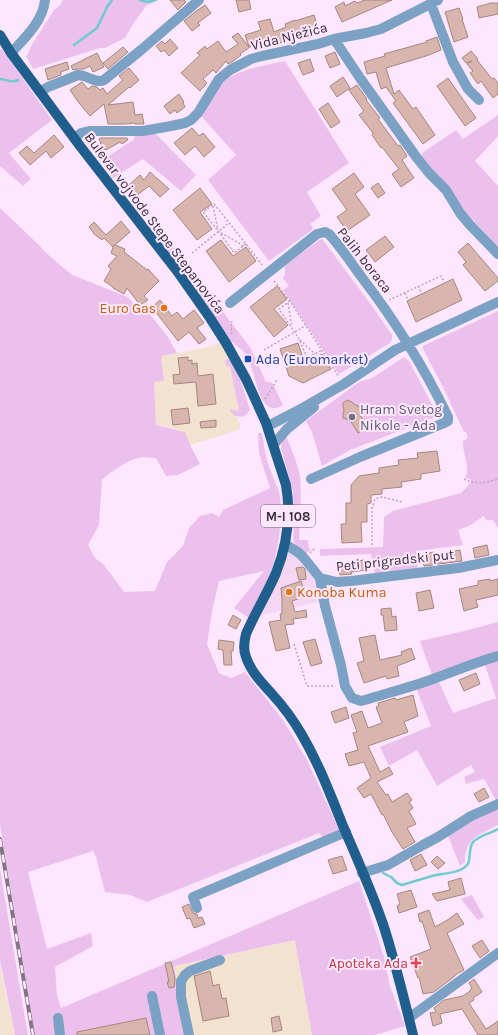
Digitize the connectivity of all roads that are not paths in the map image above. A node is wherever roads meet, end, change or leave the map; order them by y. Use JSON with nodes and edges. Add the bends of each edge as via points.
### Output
{"nodes":[{"id":1,"x":45,"y":0,"type":"edge"},
{"id":2,"x":199,"y":0,"type":"edge"},
{"id":3,"x":434,"y":2,"type":"edge"},
{"id":4,"x":0,"y":35,"type":"edge"},
{"id":5,"x":334,"y":39,"type":"junction"},
{"id":6,"x":11,"y":53,"type":"junction"},
{"id":7,"x":40,"y":92,"type":"junction"},
{"id":8,"x":479,"y":100,"type":"dead end"},
{"id":9,"x":74,"y":138,"type":"junction"},
{"id":10,"x":498,"y":254,"type":"edge"},
{"id":11,"x":498,"y":302,"type":"edge"},
{"id":12,"x":230,"y":303,"type":"dead end"},
{"id":13,"x":408,"y":344,"type":"junction"},
{"id":14,"x":341,"y":380,"type":"junction"},
{"id":15,"x":268,"y":426,"type":"junction"},
{"id":16,"x":274,"y":444,"type":"junction"},
{"id":17,"x":311,"y":478,"type":"dead end"},
{"id":18,"x":285,"y":544,"type":"junction"},
{"id":19,"x":498,"y":560,"type":"edge"},
{"id":20,"x":320,"y":578,"type":"junction"},
{"id":21,"x":498,"y":656,"type":"edge"},
{"id":22,"x":498,"y":804,"type":"edge"},
{"id":23,"x":346,"y":832,"type":"junction"},
{"id":24,"x":362,"y":873,"type":"junction"},
{"id":25,"x":197,"y":908,"type":"dead end"},
{"id":26,"x":498,"y":953,"type":"edge"},
{"id":27,"x":220,"y":960,"type":"dead end"},
{"id":28,"x":152,"y":996,"type":"dead end"},
{"id":29,"x":58,"y":1018,"type":"dead end"},
{"id":30,"x":409,"y":1018,"type":"junction"},
{"id":31,"x":60,"y":1035,"type":"edge"},
{"id":32,"x":160,"y":1035,"type":"edge"},
{"id":33,"x":189,"y":1035,"type":"edge"},
{"id":34,"x":414,"y":1035,"type":"edge"}],
"edges":[{"from":1,"to":6,"type":"street","via":[[43,12],[37,22]]},
{"from":2,"to":7,"type":"street","via":[[104,80],[78,75]]},
{"from":3,"to":5,"type":"street","name":"Vida Nježića","via":[[381,29]]},
{"from":3,"to":8,"type":"street","via":[[452,62],[468,89]]},
{"from":4,"to":6,"type":"main road","name":"Bulevar vojvode Stepe Stepanovića","number":"M-I 108"},
{"from":5,"to":9,"type":"street","name":"Vida Nježića","via":[[251,59],[230,70],[219,79],[195,117],[185,123],[143,131],[89,131]]},
{"from":5,"to":10,"type":"street","via":[[417,158],[446,190],[470,225]]},
{"from":6,"to":7,"type":"main road","name":"Bulevar vojvode Stepe Stepanovića","number":"M-I 108"},
{"from":7,"to":9,"type":"main road","name":"Bulevar vojvode Stepe Stepanovića","number":"M-I 108"},
{"from":9,"to":15,"type":"main road","name":"Bulevar vojvode Stepe Stepanovića","number":"M-I 108","via":[[177,271],[210,318],[246,379]]},
{"from":11,"to":13,"type":"street"},
{"from":12,"to":13,"type":"street","name":"Palih boraca","via":[[317,234],[325,232],[333,238]]},
{"from":13,"to":14,"type":"street"},
{"from":13,"to":17,"type":"street","name":"Palih boraca","via":[[434,387],[448,421]]},
{"from":14,"to":15,"type":"street","via":[[293,413]]},
{"from":14,"to":16,"type":"street"},
{"from":15,"to":16,"type":"main road","name":"Bulevar vojvode Stepe Stepanovića","number":"M-I 108"},
{"from":16,"to":18,"type":"main road","name":"Bulevar vojvode Stepe Stepanovića","number":"M-I 108","via":[[288,494]]},
{"from":18,"to":20,"type":"street","name":"Peti prigradski put","via":[[299,553]]},
{"from":18,"to":23,"type":"main road","name":"Bulevar vojvode Stepe Stepanovića","number":"M-I 108","via":[[276,573],[246,634],[244,651],[254,673],[302,734]]},
{"from":19,"to":20,"type":"street","name":"Peti prigradski put","via":[[458,568],[351,581],[337,582]]},
{"from":20,"to":21,"type":"street","via":[[345,686],[352,698],[365,700]]},
{"from":22,"to":24,"type":"street","via":[[471,816],[388,865]]},
{"from":23,"to":24,"type":"main road","name":"Bulevar vojvode Stepe Stepanovića","number":"M-I 108"},
{"from":23,"to":25,"type":"street","via":[[193,897]]},
{"from":24,"to":30,"type":"main road","name":"Bulevar vojvode Stepe Stepanovića","number":"M-I 108","via":[[384,930]]},
{"from":26,"to":30,"type":"street"},
{"from":27,"to":33,"type":"street","via":[[190,971],[181,981],[181,997]]},
{"from":28,"to":32,"type":"street"},
{"from":29,"to":31,"type":"street"},
{"from":30,"to":34,"type":"main road","name":"Bulevar vojvode Stepe Stepanovića","number":"M-I 108"}]}
